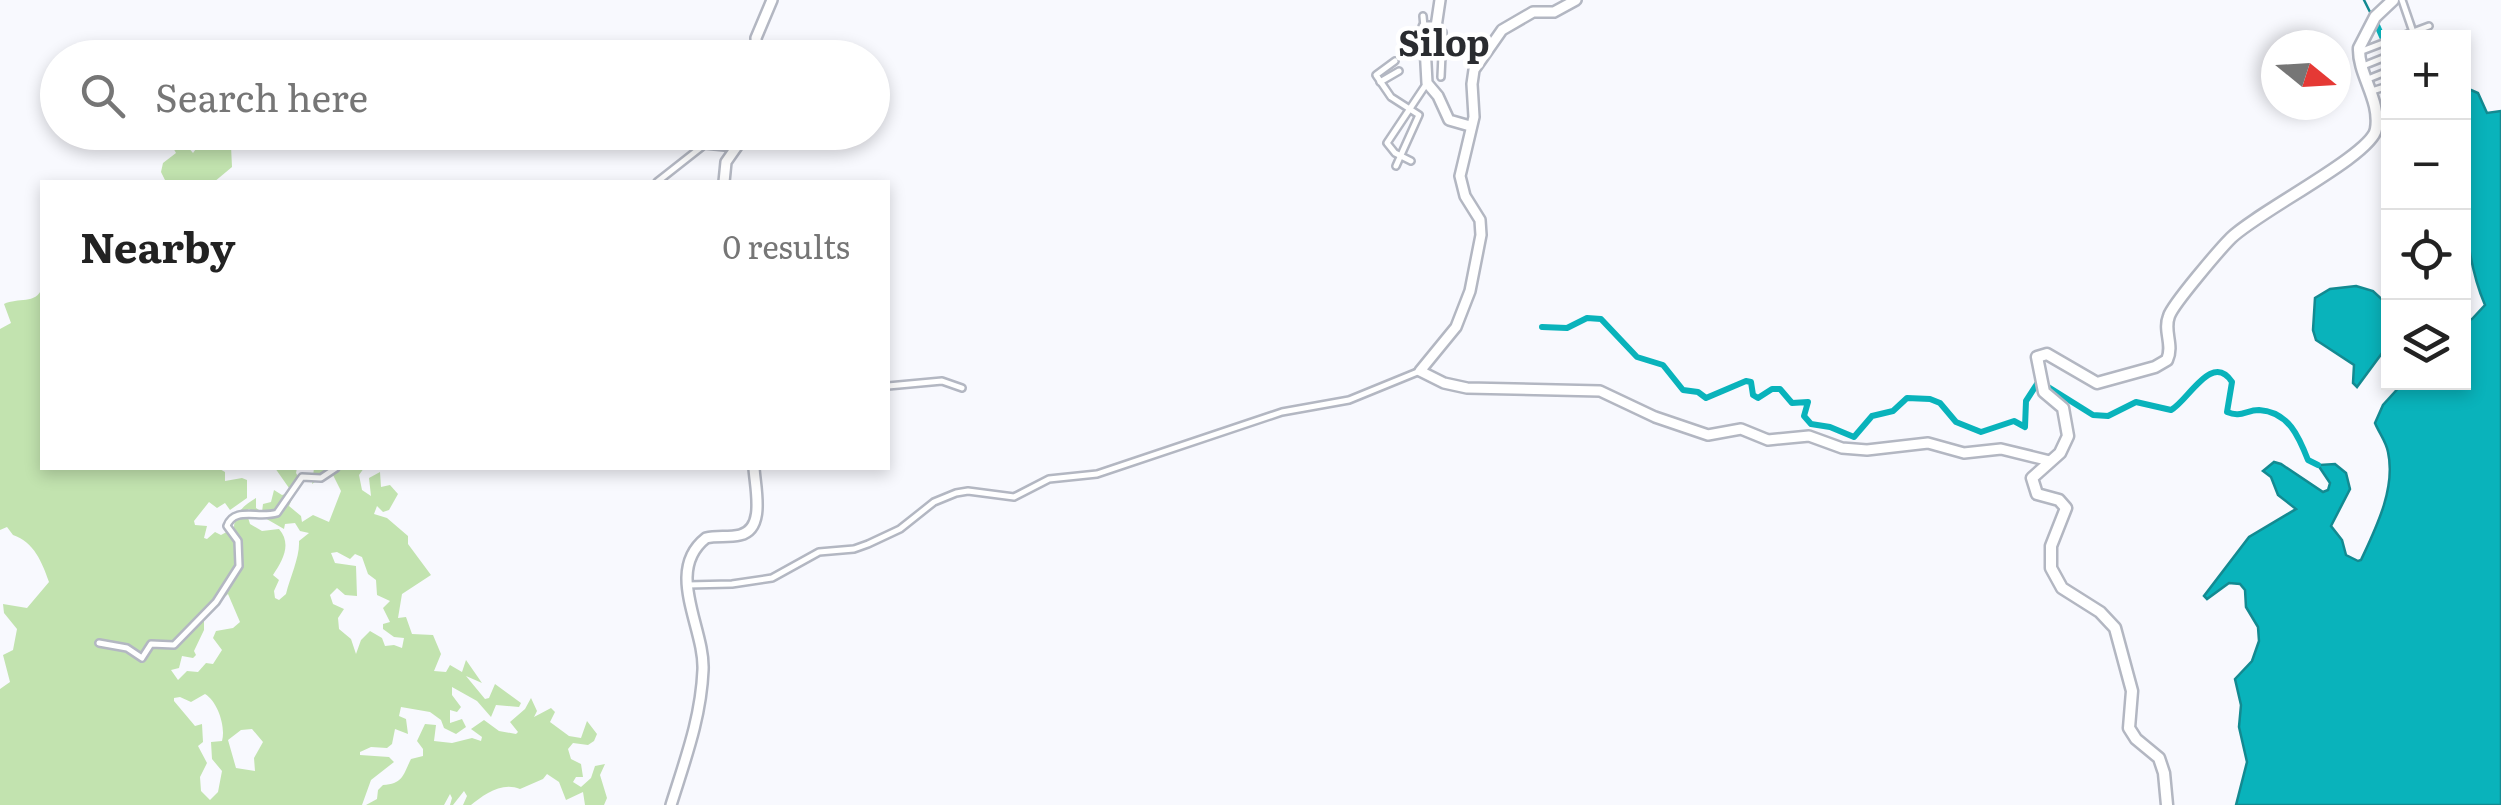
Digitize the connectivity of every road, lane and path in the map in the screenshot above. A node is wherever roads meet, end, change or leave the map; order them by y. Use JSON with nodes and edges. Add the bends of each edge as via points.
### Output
{"nodes":[{"id":1,"x":772,"y":0,"type":"edge"},
{"id":2,"x":1440,"y":0,"type":"edge"},
{"id":3,"x":1576,"y":0,"type":"edge"},
{"id":4,"x":2394,"y":0,"type":"edge"},
{"id":5,"x":2402,"y":0,"type":"edge"},
{"id":6,"x":2430,"y":26,"type":"dead end"},
{"id":7,"x":1436,"y":27,"type":"junction"},
{"id":8,"x":2411,"y":30,"type":"edge"},
{"id":9,"x":2418,"y":30,"type":"edge"},
{"id":10,"x":756,"y":40,"type":"edge"},
{"id":11,"x":1424,"y":42,"type":"junction"},
{"id":12,"x":2381,"y":44,"type":"edge"},
{"id":13,"x":1442,"y":45,"type":"junction"},
{"id":14,"x":2358,"y":52,"type":"junction"},
{"id":15,"x":2381,"y":59,"type":"edge"},
{"id":16,"x":1395,"y":61,"type":"dead end"},
{"id":17,"x":2363,"y":66,"type":"junction"},
{"id":18,"x":1387,"y":67,"type":"junction"},
{"id":19,"x":1426,"y":68,"type":"junction"},
{"id":20,"x":1441,"y":68,"type":"junction"},
{"id":21,"x":1399,"y":71,"type":"dead end"},
{"id":22,"x":1392,"y":75,"type":"junction"},
{"id":23,"x":2381,"y":76,"type":"edge"},
{"id":24,"x":1441,"y":77,"type":"dead end"},
{"id":25,"x":1380,"y":82,"type":"junction"},
{"id":26,"x":1427,"y":83,"type":"junction"},
{"id":27,"x":2370,"y":85,"type":"junction"},
{"id":28,"x":2381,"y":86,"type":"edge"},
{"id":29,"x":1410,"y":108,"type":"junction"},
{"id":30,"x":1470,"y":126,"type":"junction"},
{"id":31,"x":1397,"y":128,"type":"junction"},
{"id":32,"x":1410,"y":135,"type":"junction"},
{"id":33,"x":698,"y":150,"type":"edge"},
{"id":34,"x":735,"y":150,"type":"edge"},
{"id":35,"x":1400,"y":156,"type":"junction"},
{"id":36,"x":1411,"y":162,"type":"dead end"},
{"id":37,"x":1396,"y":166,"type":"dead end"},
{"id":38,"x":660,"y":180,"type":"edge"},
{"id":39,"x":724,"y":180,"type":"edge"},
{"id":40,"x":1420,"y":371,"type":"junction"},
{"id":41,"x":890,"y":386,"type":"edge"},
{"id":42,"x":962,"y":388,"type":"dead end"},
{"id":43,"x":2050,"y":461,"type":"junction"},
{"id":44,"x":333,"y":470,"type":"edge"},
{"id":45,"x":754,"y":470,"type":"edge"},
{"id":46,"x":687,"y":585,"type":"junction"},
{"id":47,"x":99,"y":643,"type":"dead end"},
{"id":48,"x":671,"y":805,"type":"edge"},
{"id":49,"x":2167,"y":805,"type":"edge"}],
"edges":[{"from":1,"to":10,"type":"street"},
{"from":2,"to":7,"type":"street"},
{"from":3,"to":30,"type":"street","via":[[1557,11],[1533,12],[1499,33],[1473,73]]},
{"from":4,"to":14,"type":"main road","via":[[2375,17]]},
{"from":5,"to":8,"type":"street"},
{"from":6,"to":9,"type":"street"},
{"from":7,"to":11,"type":"street","via":[[1423,22]]},
{"from":7,"to":13,"type":"street"},
{"from":11,"to":13,"type":"street"},
{"from":11,"to":19,"type":"street"},
{"from":12,"to":14,"type":"street"},
{"from":13,"to":20,"type":"street"},
{"from":14,"to":17,"type":"main road"},
{"from":15,"to":17,"type":"street"},
{"from":16,"to":18,"type":"street"},
{"from":17,"to":27,"type":"main road"},
{"from":18,"to":22,"type":"street"},
{"from":18,"to":25,"type":"street","via":[[1376,74]]},
{"from":19,"to":20,"type":"street"},
{"from":19,"to":26,"type":"street"},
{"from":20,"to":24,"type":"street"},
{"from":21,"to":22,"type":"street"},
{"from":22,"to":25,"type":"street"},
{"from":23,"to":27,"type":"street"},
{"from":25,"to":29,"type":"street"},
{"from":26,"to":29,"type":"street"},
{"from":26,"to":30,"type":"street","via":[[1454,123]]},
{"from":27,"to":28,"type":"street"},
{"from":27,"to":43,"type":"main road","via":[[2373,138],[2226,244],[2170,313],[2164,363],[2098,382],[2043,353],[2037,359],[2043,389],[2060,405],[2068,432]]},
{"from":29,"to":31,"type":"street"},
{"from":29,"to":32,"type":"street","via":[[1419,114]]},
{"from":30,"to":40,"type":"street","via":[[1460,176],[1482,229],[1471,288],[1450,338]]},
{"from":31,"to":32,"type":"street"},
{"from":31,"to":35,"type":"street","via":[[1386,145]]},
{"from":32,"to":35,"type":"street"},
{"from":33,"to":38,"type":"street"},
{"from":34,"to":39,"type":"street"},
{"from":35,"to":36,"type":"street"},
{"from":35,"to":37,"type":"street"},
{"from":40,"to":43,"type":"street","via":[[1468,388],[1600,391],[1708,435],[1741,429],[1768,440],[1812,436],[1845,449],[1928,443]]},
{"from":40,"to":46,"type":"street","via":[[1349,400],[1282,412],[1096,474],[1049,479],[1014,497],[956,494],[868,544],[822,551],[772,578]]},
{"from":41,"to":42,"type":"street","via":[[942,381]]},
{"from":43,"to":49,"type":"main road","via":[[2031,481],[2037,494],[2066,508],[2050,546],[2050,568],[2064,590],[2113,625],[2132,691],[2130,728],[2158,758]]},
{"from":44,"to":47,"type":"street","via":[[302,477],[277,513],[230,519],[238,566],[216,602],[174,645],[151,644],[142,658]]},
{"from":45,"to":46,"type":"street","via":[[754,525],[742,535],[701,541]]},
{"from":46,"to":48,"type":"street","via":[[703,670],[696,730]]}]}
